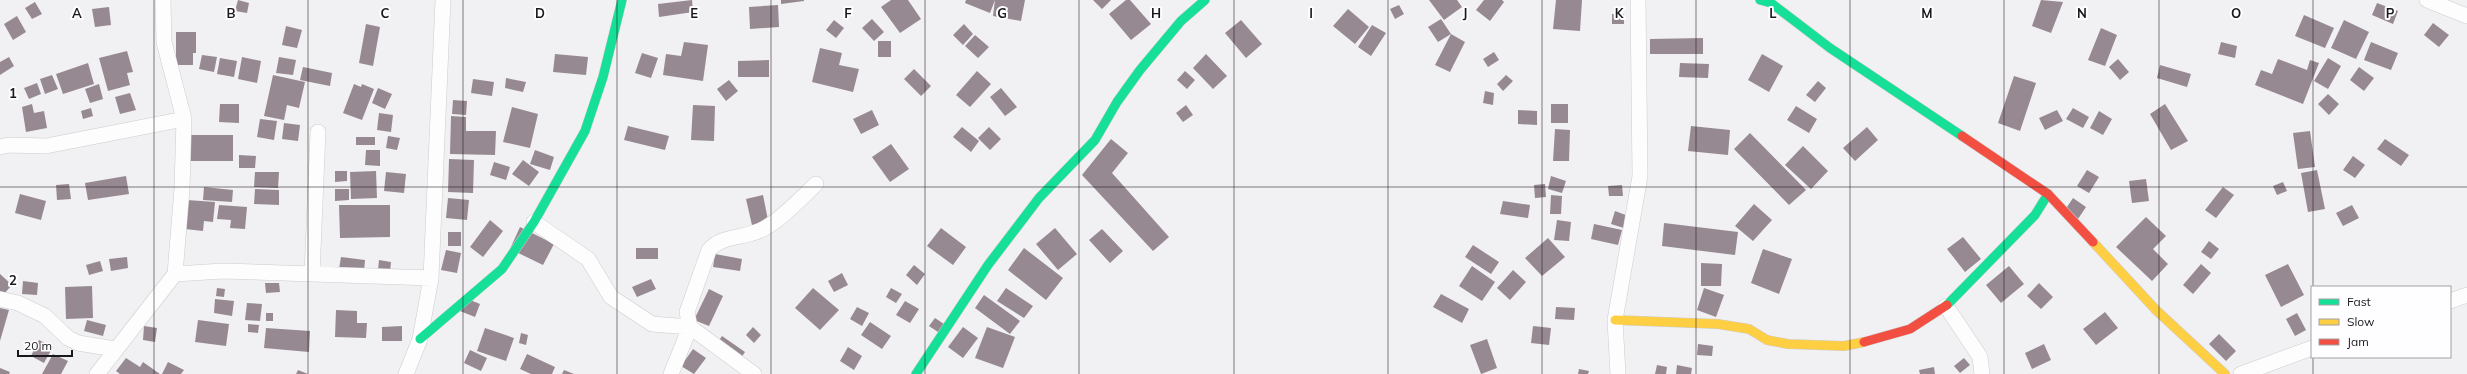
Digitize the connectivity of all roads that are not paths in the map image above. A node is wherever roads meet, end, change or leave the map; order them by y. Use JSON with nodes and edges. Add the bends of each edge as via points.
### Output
{"nodes":[{"id":1,"x":163,"y":0,"type":"edge"},
{"id":2,"x":443,"y":0,"type":"edge"},
{"id":3,"x":622,"y":0,"type":"edge"},
{"id":4,"x":1206,"y":0,"type":"edge"},
{"id":5,"x":1638,"y":0,"type":"edge"},
{"id":6,"x":1760,"y":0,"type":"edge"},
{"id":7,"x":2427,"y":0,"type":"edge"},
{"id":8,"x":2467,"y":16,"type":"edge"},
{"id":9,"x":184,"y":119,"type":"junction"},
{"id":10,"x":318,"y":132,"type":"dead end"},
{"id":11,"x":0,"y":147,"type":"edge"},
{"id":12,"x":816,"y":184,"type":"dead end"},
{"id":13,"x":2048,"y":194,"type":"junction"},
{"id":14,"x":534,"y":222,"type":"junction"},
{"id":15,"x":175,"y":274,"type":"junction"},
{"id":16,"x":312,"y":274,"type":"junction"},
{"id":17,"x":431,"y":278,"type":"junction"},
{"id":18,"x":2467,"y":296,"type":"edge"},
{"id":19,"x":0,"y":299,"type":"edge"},
{"id":20,"x":2451,"y":301,"type":"edge"},
{"id":21,"x":1946,"y":306,"type":"junction"},
{"id":22,"x":1615,"y":320,"type":"junction"},
{"id":23,"x":690,"y":327,"type":"junction"},
{"id":24,"x":420,"y":339,"type":"junction"},
{"id":25,"x":2311,"y":348,"type":"edge"},
{"id":26,"x":115,"y":349,"type":"junction"},
{"id":27,"x":97,"y":374,"type":"edge"},
{"id":28,"x":406,"y":374,"type":"edge"},
{"id":29,"x":671,"y":374,"type":"edge"},
{"id":30,"x":754,"y":374,"type":"edge"},
{"id":31,"x":916,"y":374,"type":"edge"},
{"id":32,"x":1618,"y":374,"type":"edge"},
{"id":33,"x":1982,"y":374,"type":"edge"},
{"id":34,"x":2225,"y":374,"type":"edge"},
{"id":35,"x":2241,"y":374,"type":"edge"}],
"edges":[{"from":1,"to":9,"type":"street","via":[[164,42]]},
{"from":2,"to":17,"type":"street"},
{"from":3,"to":14,"type":"street","via":[[604,77],[584,131]]},
{"from":4,"to":31,"type":"street","via":[[1181,21],[1140,70],[1117,102],[1095,140],[1039,198],[988,265]]},
{"from":5,"to":22,"type":"street","via":[[1640,176]]},
{"from":6,"to":13,"type":"street","via":[[1771,3],[1830,48]]},
{"from":7,"to":8,"type":"street"},
{"from":9,"to":11,"type":"street","via":[[46,146]]},
{"from":9,"to":15,"type":"street","via":[[182,189]]},
{"from":10,"to":16,"type":"street"},
{"from":12,"to":23,"type":"street","via":[[764,229],[716,241],[709,250],[687,312]]},
{"from":13,"to":21,"type":"street","via":[[2035,215]]},
{"from":13,"to":34,"type":"street","via":[[2156,310]]},
{"from":14,"to":23,"type":"street","via":[[588,259],[611,297],[652,324]]},
{"from":14,"to":24,"type":"street","via":[[502,269]]},
{"from":15,"to":16,"type":"street","via":[[196,271]]},
{"from":15,"to":26,"type":"street","via":[[164,284],[143,317]]},
{"from":16,"to":17,"type":"street"},
{"from":17,"to":24,"type":"street"},
{"from":18,"to":20,"type":"street"},
{"from":19,"to":26,"type":"street","via":[[18,303],[45,316],[68,338],[78,343]]},
{"from":21,"to":22,"type":"street","via":[[1910,329],[1844,346],[1788,344],[1767,340],[1749,329],[1718,324]]},
{"from":21,"to":33,"type":"street","via":[[1980,357]]},
{"from":22,"to":32,"type":"street"},
{"from":23,"to":29,"type":"street"},
{"from":23,"to":30,"type":"street"},
{"from":24,"to":28,"type":"street"},
{"from":25,"to":35,"type":"street"},
{"from":26,"to":27,"type":"street"}]}
